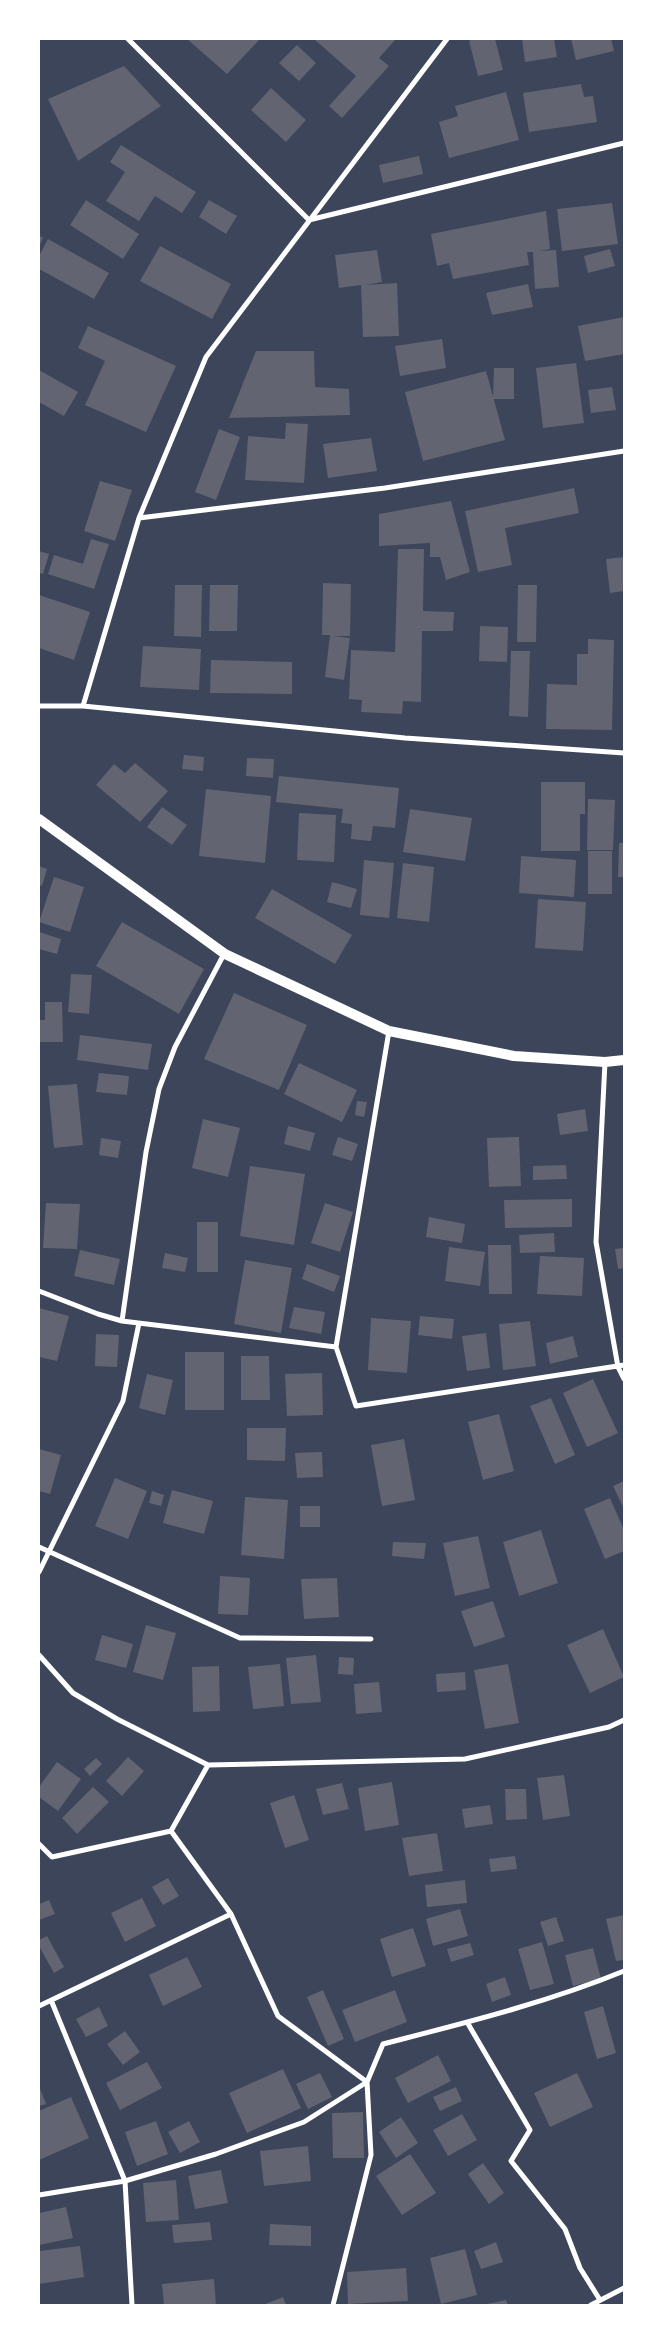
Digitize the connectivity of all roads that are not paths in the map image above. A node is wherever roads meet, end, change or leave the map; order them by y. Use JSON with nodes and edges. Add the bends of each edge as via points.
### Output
{"nodes":[{"id":1,"x":128,"y":39,"type":"edge"},
{"id":2,"x":447,"y":39,"type":"edge"},
{"id":3,"x":624,"y":143,"type":"edge"},
{"id":4,"x":309,"y":220,"type":"junction"},
{"id":5,"x":624,"y":451,"type":"edge"},
{"id":6,"x":139,"y":518,"type":"junction"},
{"id":7,"x":39,"y":706,"type":"edge"},
{"id":8,"x":83,"y":706,"type":"junction"},
{"id":9,"x":624,"y":753,"type":"edge"},
{"id":10,"x":39,"y":820,"type":"edge"},
{"id":11,"x":225,"y":954,"type":"junction"},
{"id":12,"x":389,"y":1031,"type":"junction"},
{"id":13,"x":624,"y":1060,"type":"edge"},
{"id":14,"x":605,"y":1062,"type":"junction"},
{"id":15,"x":39,"y":1291,"type":"edge"},
{"id":16,"x":122,"y":1321,"type":"junction"},
{"id":17,"x":138,"y":1323,"type":"junction"},
{"id":18,"x":336,"y":1347,"type":"junction"},
{"id":19,"x":621,"y":1366,"type":"edge"},
{"id":20,"x":624,"y":1379,"type":"edge"},
{"id":21,"x":39,"y":1547,"type":"edge"},
{"id":22,"x":49,"y":1550,"type":"junction"},
{"id":23,"x":39,"y":1572,"type":"edge"},
{"id":24,"x":371,"y":1639,"type":"dead end"},
{"id":25,"x":39,"y":1655,"type":"edge"},
{"id":26,"x":624,"y":1720,"type":"edge"},
{"id":27,"x":208,"y":1765,"type":"junction"},
{"id":28,"x":171,"y":1831,"type":"junction"},
{"id":29,"x":39,"y":1844,"type":"edge"},
{"id":30,"x":231,"y":1914,"type":"junction"},
{"id":31,"x":624,"y":1971,"type":"edge"},
{"id":32,"x":50,"y":2000,"type":"junction"},
{"id":33,"x":39,"y":2006,"type":"edge"},
{"id":34,"x":467,"y":2022,"type":"junction"},
{"id":35,"x":367,"y":2082,"type":"junction"},
{"id":36,"x":125,"y":2181,"type":"junction"},
{"id":37,"x":39,"y":2195,"type":"edge"},
{"id":38,"x":624,"y":2288,"type":"edge"},
{"id":39,"x":600,"y":2300,"type":"junction"},
{"id":40,"x":132,"y":2305,"type":"edge"},
{"id":41,"x":333,"y":2305,"type":"edge"},
{"id":42,"x":591,"y":2305,"type":"edge"}],
"edges":[{"from":1,"to":4,"type":"street"},
{"from":2,"to":4,"type":"street"},
{"from":3,"to":4,"type":"street"},
{"from":4,"to":6,"type":"street","via":[[206,357]]},
{"from":5,"to":6,"type":"street","via":[[385,488]]},
{"from":6,"to":8,"type":"street"},
{"from":7,"to":8,"type":"street"},
{"from":8,"to":9,"type":"street","via":[[405,738]]},
{"from":10,"to":11,"type":"main road"},
{"from":11,"to":12,"type":"main road"},
{"from":11,"to":16,"type":"street","via":[[175,1047],[159,1089],[146,1152]]},
{"from":12,"to":14,"type":"main road","via":[[514,1056]]},
{"from":12,"to":18,"type":"street"},
{"from":13,"to":14,"type":"main road"},
{"from":14,"to":19,"type":"street","via":[[596,1242]]},
{"from":15,"to":16,"type":"street"},
{"from":16,"to":17,"type":"street"},
{"from":17,"to":18,"type":"street"},
{"from":17,"to":22,"type":"street","via":[[123,1401]]},
{"from":18,"to":19,"type":"street","via":[[356,1406]]},
{"from":19,"to":20,"type":"street"},
{"from":21,"to":22,"type":"street"},
{"from":22,"to":23,"type":"street"},
{"from":22,"to":24,"type":"street","via":[[240,1638]]},
{"from":25,"to":27,"type":"street","via":[[72,1693]]},
{"from":26,"to":27,"type":"street","via":[[609,1727],[465,1759]]},
{"from":27,"to":28,"type":"street"},
{"from":28,"to":29,"type":"street","via":[[52,1857]]},
{"from":28,"to":30,"type":"street"},
{"from":30,"to":32,"type":"street"},
{"from":30,"to":35,"type":"street","via":[[278,2016]]},
{"from":31,"to":34,"type":"street","via":[[582,1988]]},
{"from":32,"to":33,"type":"street"},
{"from":32,"to":36,"type":"street"},
{"from":34,"to":35,"type":"street","via":[[383,2044]]},
{"from":34,"to":39,"type":"street","via":[[530,2130],[511,2161],[565,2229],[580,2268]]},
{"from":35,"to":36,"type":"street","via":[[304,2122],[216,2154]]},
{"from":35,"to":41,"type":"street","via":[[372,2155]]},
{"from":36,"to":37,"type":"street"},
{"from":36,"to":40,"type":"street"},
{"from":38,"to":39,"type":"street"},
{"from":39,"to":42,"type":"street"}]}
